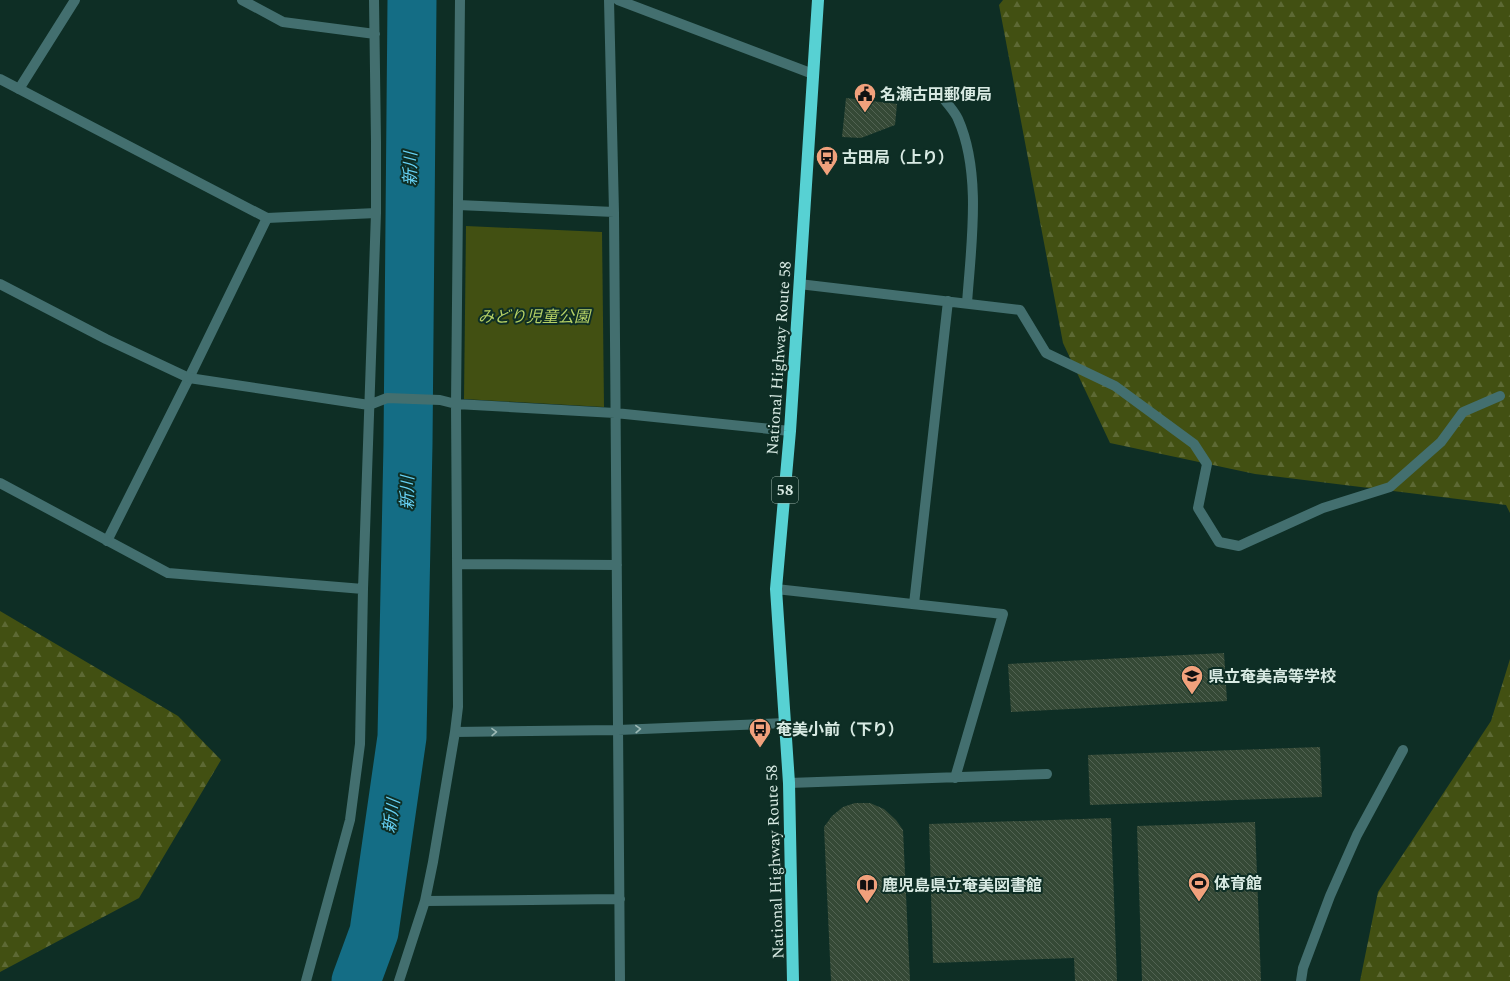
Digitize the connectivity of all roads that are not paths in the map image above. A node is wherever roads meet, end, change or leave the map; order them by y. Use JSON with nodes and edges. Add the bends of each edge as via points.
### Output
{"nodes":[{"id":1,"x":75,"y":0,"type":"edge"},
{"id":2,"x":242,"y":0,"type":"edge"},
{"id":3,"x":374,"y":0,"type":"edge"},
{"id":4,"x":460,"y":0,"type":"edge"},
{"id":5,"x":609,"y":0,"type":"edge"},
{"id":6,"x":618,"y":0,"type":"edge"},
{"id":7,"x":818,"y":0,"type":"edge"},
{"id":8,"x":376,"y":34,"type":"junction"},
{"id":9,"x":813,"y":74,"type":"junction"},
{"id":10,"x":0,"y":79,"type":"edge"},
{"id":11,"x":19,"y":89,"type":"junction"},
{"id":12,"x":944,"y":99,"type":"dead end"},
{"id":13,"x":458,"y":205,"type":"junction"},
{"id":14,"x":614,"y":212,"type":"junction"},
{"id":15,"x":376,"y":213,"type":"junction"},
{"id":16,"x":267,"y":218,"type":"junction"},
{"id":17,"x":0,"y":284,"type":"edge"},
{"id":18,"x":799,"y":284,"type":"junction"},
{"id":19,"x":948,"y":301,"type":"junction"},
{"id":20,"x":967,"y":303,"type":"junction"},
{"id":21,"x":189,"y":378,"type":"junction"},
{"id":22,"x":1500,"y":396,"type":"dead end"},
{"id":23,"x":456,"y":404,"type":"junction"},
{"id":24,"x":369,"y":405,"type":"junction"},
{"id":25,"x":615,"y":413,"type":"junction"},
{"id":26,"x":790,"y":431,"type":"junction"},
{"id":27,"x":0,"y":483,"type":"edge"},
{"id":28,"x":107,"y":540,"type":"junction"},
{"id":29,"x":457,"y":564,"type":"junction"},
{"id":30,"x":617,"y":565,"type":"junction"},
{"id":31,"x":363,"y":589,"type":"junction"},
{"id":32,"x":776,"y":589,"type":"junction"},
{"id":33,"x":914,"y":604,"type":"junction"},
{"id":34,"x":785,"y":723,"type":"junction"},
{"id":35,"x":618,"y":730,"type":"junction"},
{"id":36,"x":455,"y":732,"type":"junction"},
{"id":37,"x":1403,"y":750,"type":"dead end"},
{"id":38,"x":1047,"y":774,"type":"dead end"},
{"id":39,"x":955,"y":778,"type":"junction"},
{"id":40,"x":789,"y":783,"type":"junction"},
{"id":41,"x":620,"y":899,"type":"junction"},
{"id":42,"x":424,"y":901,"type":"junction"},
{"id":43,"x":306,"y":981,"type":"edge"},
{"id":44,"x":399,"y":981,"type":"edge"},
{"id":45,"x":620,"y":981,"type":"edge"},
{"id":46,"x":793,"y":981,"type":"edge"},
{"id":47,"x":1301,"y":981,"type":"edge"}],
"edges":[{"from":1,"to":11,"type":"street"},
{"from":2,"to":8,"type":"street","via":[[283,22]]},
{"from":3,"to":8,"type":"street"},
{"from":4,"to":13,"type":"street"},
{"from":5,"to":14,"type":"street"},
{"from":6,"to":9,"type":"street"},
{"from":7,"to":9,"type":"highway","name":"National Highway Route 58","number":"58"},
{"from":8,"to":15,"type":"street"},
{"from":9,"to":18,"type":"highway","name":"National Highway Route 58","number":"58"},
{"from":10,"to":11,"type":"street"},
{"from":11,"to":16,"type":"street"},
{"from":12,"to":20,"type":"street","via":[[958,119],[968,151],[974,211]]},
{"from":13,"to":14,"type":"street"},
{"from":13,"to":23,"type":"street"},
{"from":14,"to":25,"type":"street"},
{"from":15,"to":16,"type":"street"},
{"from":15,"to":24,"type":"street"},
{"from":16,"to":21,"type":"street"},
{"from":17,"to":21,"type":"street","via":[[106,339]]},
{"from":18,"to":19,"type":"street"},
{"from":18,"to":26,"type":"highway","name":"National Highway Route 58","number":"58"},
{"from":19,"to":20,"type":"street"},
{"from":19,"to":33,"type":"street"},
{"from":20,"to":22,"type":"street","via":[[1020,310],[1046,353],[1115,386],[1194,444],[1207,464],[1198,508],[1219,542],[1239,546],[1323,508],[1390,487],[1440,442],[1463,412]]},
{"from":21,"to":24,"type":"street"},
{"from":21,"to":28,"type":"street"},
{"from":23,"to":24,"type":"street","via":[[440,400],[387,398]]},
{"from":23,"to":25,"type":"street"},
{"from":23,"to":29,"type":"street"},
{"from":24,"to":31,"type":"street"},
{"from":25,"to":26,"type":"street"},
{"from":25,"to":30,"type":"street"},
{"from":26,"to":32,"type":"highway","name":"National Highway Route 58","number":"58"},
{"from":27,"to":28,"type":"street"},
{"from":28,"to":31,"type":"street","via":[[168,573]]},
{"from":29,"to":30,"type":"street"},
{"from":29,"to":36,"type":"street","via":[[458,707]]},
{"from":30,"to":35,"type":"street"},
{"from":31,"to":43,"type":"street","via":[[360,744],[350,820]]},
{"from":32,"to":33,"type":"street"},
{"from":32,"to":34,"type":"highway","name":"National Highway Route 58","number":"58"},
{"from":33,"to":39,"type":"street","via":[[1003,614]]},
{"from":35,"to":34,"type":"street","one_way":true},
{"from":34,"to":40,"type":"highway","name":"National Highway Route 58","number":"58"},
{"from":36,"to":35,"type":"street","one_way":true},
{"from":35,"to":41,"type":"street"},
{"from":36,"to":42,"type":"street"},
{"from":37,"to":47,"type":"street","via":[[1357,835],[1330,896],[1303,968]]},
{"from":38,"to":39,"type":"street"},
{"from":39,"to":40,"type":"street"},
{"from":40,"to":46,"type":"highway","name":"National Highway Route 58","number":"58"},
{"from":41,"to":42,"type":"street"},
{"from":41,"to":45,"type":"street"},
{"from":42,"to":44,"type":"street"}]}
